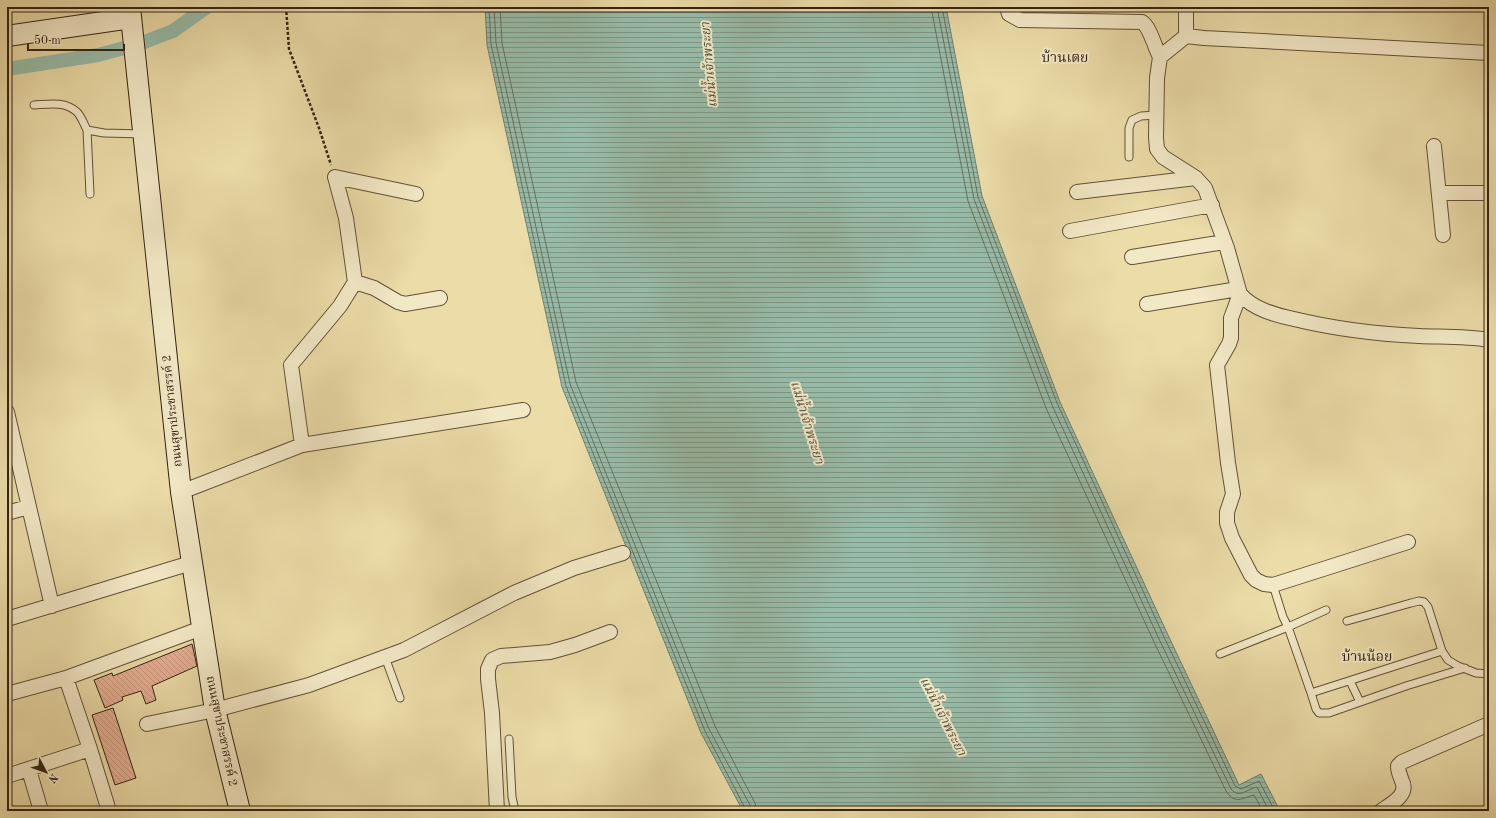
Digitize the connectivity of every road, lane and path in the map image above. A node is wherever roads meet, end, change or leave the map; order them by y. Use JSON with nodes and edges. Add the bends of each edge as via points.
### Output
{"nodes":[{"id":1,"x":286,"y":7,"type":"edge"},
{"id":2,"x":1007,"y":7,"type":"edge"},
{"id":3,"x":1186,"y":7,"type":"edge"},
{"id":4,"x":131,"y":20,"type":"edge"},
{"id":5,"x":7,"y":36,"type":"edge"},
{"id":6,"x":1186,"y":36,"type":"junction"},
{"id":7,"x":1489,"y":53,"type":"edge"},
{"id":8,"x":1160,"y":57,"type":"junction"},
{"id":9,"x":34,"y":105,"type":"dead end"},
{"id":10,"x":1156,"y":115,"type":"junction"},
{"id":11,"x":86,"y":130,"type":"junction"},
{"id":12,"x":143,"y":134,"type":"junction"},
{"id":13,"x":1434,"y":146,"type":"dead end"},
{"id":14,"x":1129,"y":157,"type":"dead end"},
{"id":15,"x":335,"y":177,"type":"junction"},
{"id":16,"x":1196,"y":178,"type":"junction"},
{"id":17,"x":1077,"y":192,"type":"dead end"},
{"id":18,"x":1440,"y":193,"type":"junction"},
{"id":19,"x":1489,"y":193,"type":"edge"},
{"id":20,"x":90,"y":194,"type":"dead end"},
{"id":21,"x":416,"y":194,"type":"dead end"},
{"id":22,"x":1212,"y":205,"type":"junction"},
{"id":23,"x":1070,"y":231,"type":"dead end"},
{"id":24,"x":1443,"y":235,"type":"dead end"},
{"id":25,"x":1224,"y":242,"type":"junction"},
{"id":26,"x":1132,"y":257,"type":"dead end"},
{"id":27,"x":355,"y":282,"type":"junction"},
{"id":28,"x":1239,"y":291,"type":"junction"},
{"id":29,"x":440,"y":298,"type":"dead end"},
{"id":30,"x":1146,"y":304,"type":"dead end"},
{"id":31,"x":1489,"y":340,"type":"edge"},
{"id":32,"x":523,"y":410,"type":"dead end"},
{"id":33,"x":7,"y":412,"type":"edge"},
{"id":34,"x":302,"y":445,"type":"junction"},
{"id":35,"x":181,"y":492,"type":"junction"},
{"id":36,"x":28,"y":507,"type":"junction"},
{"id":37,"x":7,"y":513,"type":"edge"},
{"id":38,"x":1408,"y":542,"type":"dead end"},
{"id":39,"x":623,"y":553,"type":"dead end"},
{"id":40,"x":192,"y":563,"type":"junction"},
{"id":41,"x":1273,"y":585,"type":"junction"},
{"id":42,"x":52,"y":606,"type":"junction"},
{"id":43,"x":1326,"y":610,"type":"dead end"},
{"id":44,"x":7,"y":619,"type":"edge"},
{"id":45,"x":1347,"y":621,"type":"dead end"},
{"id":46,"x":1288,"y":627,"type":"junction"},
{"id":47,"x":202,"y":628,"type":"junction"},
{"id":48,"x":610,"y":632,"type":"dead end"},
{"id":49,"x":1442,"y":651,"type":"junction"},
{"id":50,"x":1220,"y":654,"type":"dead end"},
{"id":51,"x":385,"y":657,"type":"junction"},
{"id":52,"x":1465,"y":668,"type":"junction"},
{"id":53,"x":1489,"y":674,"type":"edge"},
{"id":54,"x":66,"y":678,"type":"junction"},
{"id":55,"x":1350,"y":681,"type":"junction"},
{"id":56,"x":1311,"y":693,"type":"junction"},
{"id":57,"x":7,"y":694,"type":"edge"},
{"id":58,"x":400,"y":698,"type":"dead end"},
{"id":59,"x":1360,"y":702,"type":"junction"},
{"id":60,"x":215,"y":710,"type":"junction"},
{"id":61,"x":147,"y":724,"type":"dead end"},
{"id":62,"x":1489,"y":724,"type":"edge"},
{"id":63,"x":509,"y":739,"type":"dead end"},
{"id":64,"x":90,"y":749,"type":"junction"},
{"id":65,"x":29,"y":770,"type":"junction"},
{"id":66,"x":7,"y":776,"type":"edge"},
{"id":67,"x":41,"y":811,"type":"edge"},
{"id":68,"x":109,"y":811,"type":"edge"},
{"id":69,"x":240,"y":811,"type":"edge"},
{"id":70,"x":497,"y":811,"type":"edge"},
{"id":71,"x":515,"y":811,"type":"edge"},
{"id":72,"x":1381,"y":811,"type":"edge"}],
"edges":[{"from":1,"to":15,"type":"path","via":[[289,49]]},
{"from":2,"to":8,"type":"street","via":[[1009,14],[1020,20],[1142,22]]},
{"from":3,"to":6,"type":"street"},
{"from":4,"to":5,"type":"street"},
{"from":4,"to":12,"type":"street","name":"ถนนสุขาประชาสรรค์ 2"},
{"from":6,"to":7,"type":"street"},
{"from":6,"to":8,"type":"street"},
{"from":8,"to":10,"type":"street"},
{"from":9,"to":11,"type":"lane","via":[[68,106],[78,113]]},
{"from":10,"to":14,"type":"lane","via":[[1141,116],[1132,120],[1129,128]]},
{"from":10,"to":16,"type":"street","via":[[1157,149],[1163,157]]},
{"from":11,"to":12,"type":"lane"},
{"from":11,"to":20,"type":"lane"},
{"from":12,"to":35,"type":"street","name":"ถนนสุขาประชาสรรค์ 2"},
{"from":13,"to":18,"type":"street"},
{"from":15,"to":21,"type":"street"},
{"from":15,"to":27,"type":"street","via":[[346,218]]},
{"from":16,"to":17,"type":"street"},
{"from":16,"to":22,"type":"street","via":[[1205,188]]},
{"from":18,"to":19,"type":"street"},
{"from":18,"to":24,"type":"street"},
{"from":22,"to":23,"type":"street"},
{"from":22,"to":25,"type":"street"},
{"from":25,"to":26,"type":"street"},
{"from":25,"to":28,"type":"street"},
{"from":27,"to":29,"type":"street","via":[[374,288],[405,304]]},
{"from":27,"to":34,"type":"street","via":[[333,316],[291,365]]},
{"from":28,"to":30,"type":"street"},
{"from":28,"to":31,"type":"street","via":[[1253,306],[1319,325],[1355,331],[1475,337]]},
{"from":28,"to":41,"type":"street","via":[[1231,318],[1231,338],[1217,365],[1233,494],[1227,512],[1227,523],[1251,575],[1260,582]]},
{"from":32,"to":34,"type":"street"},
{"from":33,"to":36,"type":"street"},
{"from":34,"to":35,"type":"street"},
{"from":35,"to":40,"type":"street","name":"ถนนสุขาประชาสรรค์ 2"},
{"from":36,"to":37,"type":"street"},
{"from":36,"to":42,"type":"street"},
{"from":38,"to":41,"type":"street"},
{"from":39,"to":51,"type":"street","via":[[574,568],[514,593],[404,650]]},
{"from":40,"to":42,"type":"street"},
{"from":40,"to":47,"type":"street","name":"ถนนสุขาประชาสรรค์ 2"},
{"from":41,"to":46,"type":"lane"},
{"from":42,"to":44,"type":"street"},
{"from":43,"to":46,"type":"lane"},
{"from":45,"to":49,"type":"lane","via":[[1406,604],[1424,602],[1428,607]]},
{"from":46,"to":50,"type":"lane"},
{"from":46,"to":56,"type":"lane"},
{"from":47,"to":54,"type":"street"},
{"from":47,"to":60,"type":"street","name":"ถนนสุขาประชาสรรค์ 2"},
{"from":48,"to":70,"type":"street","via":[[550,652],[501,656],[492,660],[488,669],[488,679]]},
{"from":49,"to":52,"type":"lane","via":[[1448,660]]},
{"from":49,"to":55,"type":"lane"},
{"from":51,"to":58,"type":"lane"},
{"from":51,"to":60,"type":"street","via":[[309,684]]},
{"from":52,"to":53,"type":"lane","via":[[1476,673]]},
{"from":52,"to":59,"type":"lane"},
{"from":54,"to":57,"type":"street"},
{"from":54,"to":64,"type":"street"},
{"from":55,"to":56,"type":"lane"},
{"from":55,"to":59,"type":"lane"},
{"from":56,"to":59,"type":"lane","via":[[1316,710],[1322,714]]},
{"from":60,"to":61,"type":"street"},
{"from":60,"to":69,"type":"street","name":"ถนนสุขาประชาสรรค์ 2"},
{"from":62,"to":72,"type":"street","via":[[1402,762],[1398,766],[1398,771],[1404,790],[1399,798]]},
{"from":63,"to":71,"type":"lane"},
{"from":64,"to":65,"type":"street"},
{"from":64,"to":68,"type":"street"},
{"from":65,"to":66,"type":"street"},
{"from":65,"to":67,"type":"street"}]}
